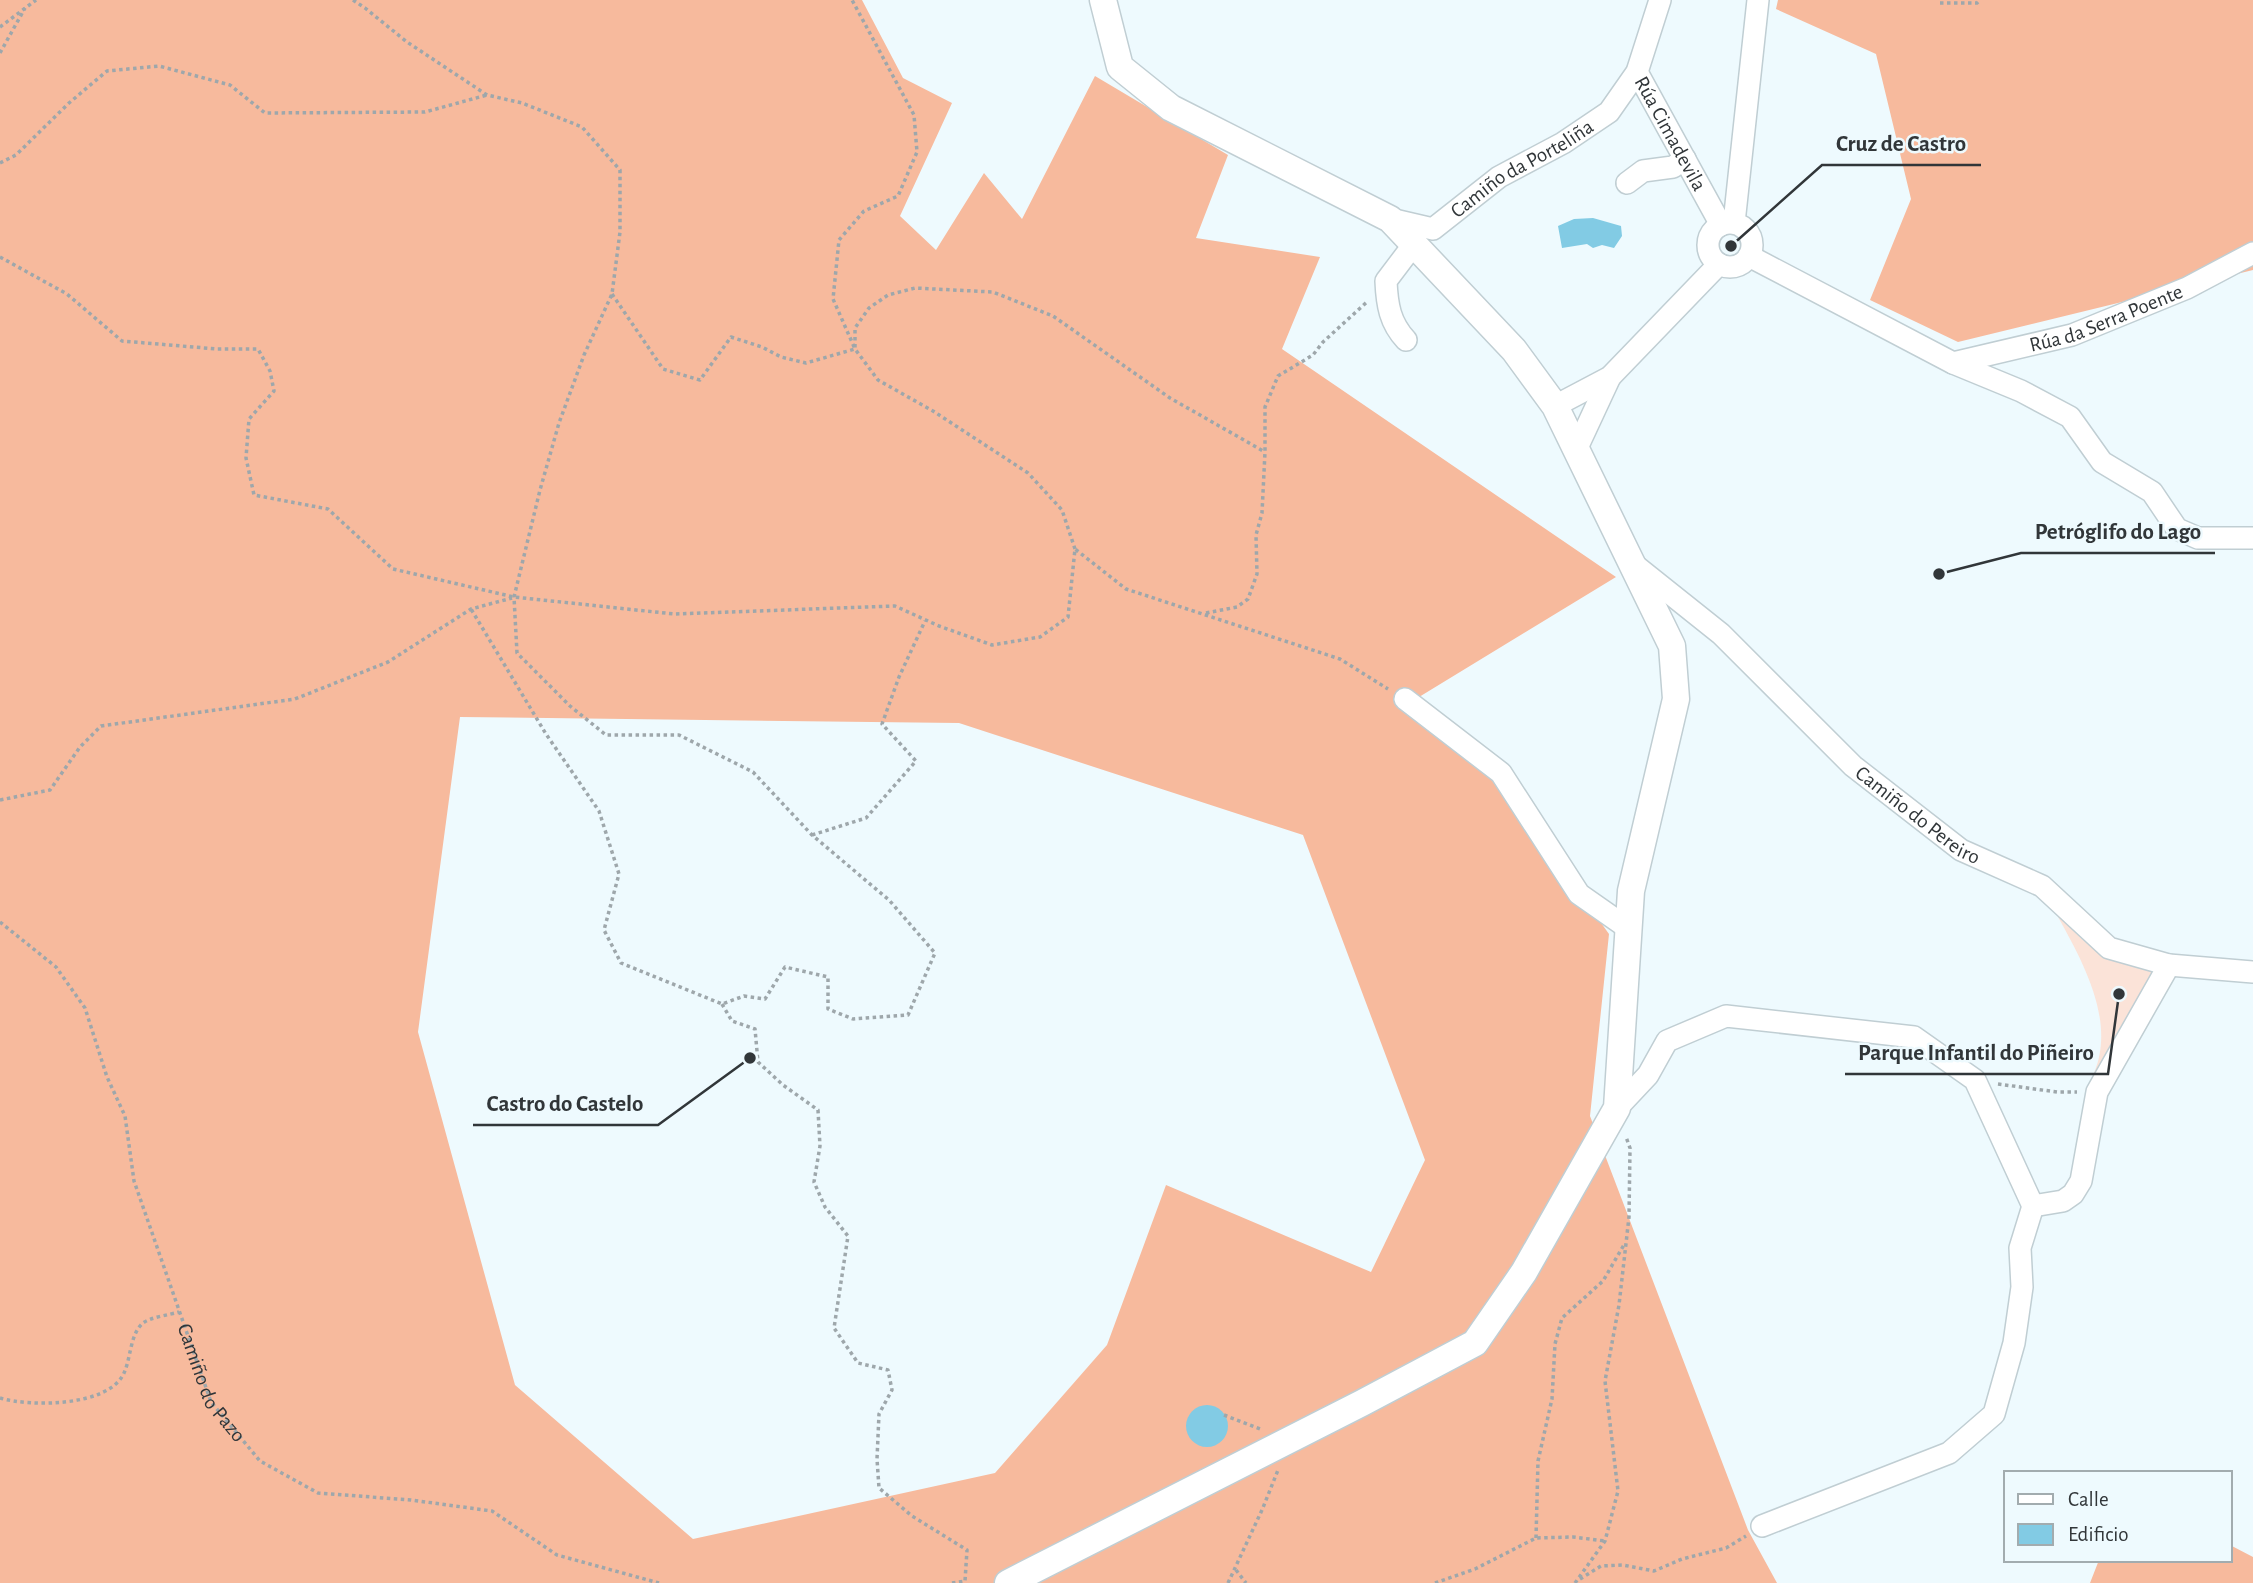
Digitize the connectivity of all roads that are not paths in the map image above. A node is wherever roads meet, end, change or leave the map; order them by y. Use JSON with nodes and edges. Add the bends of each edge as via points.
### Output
{"nodes":[{"id":1,"x":1103,"y":0,"type":"edge"},
{"id":2,"x":1660,"y":0,"type":"edge"},
{"id":3,"x":1758,"y":0,"type":"edge"},
{"id":4,"x":1637,"y":72,"type":"junction"},
{"id":5,"x":1685,"y":159,"type":"junction"},
{"id":6,"x":1627,"y":183,"type":"dead end"},
{"id":7,"x":1390,"y":219,"type":"junction"},
{"id":8,"x":1728,"y":224,"type":"junction"},
{"id":9,"x":1414,"y":244,"type":"junction"},
{"id":10,"x":2253,"y":253,"type":"edge"},
{"id":11,"x":1749,"y":256,"type":"junction"},
{"id":12,"x":1719,"y":264,"type":"junction"},
{"id":13,"x":1406,"y":340,"type":"dead end"},
{"id":14,"x":1953,"y":363,"type":"junction"},
{"id":15,"x":1610,"y":377,"type":"junction"},
{"id":16,"x":1555,"y":406,"type":"junction"},
{"id":17,"x":1576,"y":450,"type":"junction"},
{"id":18,"x":2253,"y":538,"type":"edge"},
{"id":19,"x":1632,"y":562,"type":"junction"},
{"id":20,"x":1405,"y":699,"type":"road end"},
{"id":21,"x":1629,"y":929,"type":"junction"},
{"id":22,"x":2169,"y":965,"type":"junction"},
{"id":23,"x":2253,"y":972,"type":"edge"},
{"id":24,"x":1617,"y":1108,"type":"junction"},
{"id":25,"x":2033,"y":1206,"type":"junction"},
{"id":26,"x":1762,"y":1526,"type":"road end"},
{"id":27,"x":1008,"y":1583,"type":"edge"}],
"edges":[{"from":1,"to":7,"type":"street","via":[[1120,67],[1171,108]]},
{"from":2,"to":4,"type":"street","name":"Rúa Cimadevila"},
{"from":3,"to":8,"type":"street"},
{"from":4,"to":5,"type":"street","name":"Rúa Cimadevila"},
{"from":4,"to":7,"type":"street","name":"Camiño da Porteliña","via":[[1609,113],[1563,144],[1499,177],[1433,229]]},
{"from":5,"to":6,"type":"street","via":[[1673,167],[1643,171]]},
{"from":5,"to":8,"type":"street","name":"Rúa Cimadevila"},
{"from":7,"to":9,"type":"street"},
{"from":8,"to":11,"type":"street","via":[[1740,226],[1750,236]]},
{"from":8,"to":12,"type":"street","via":[[1715,228],[1708,240],[1709,254]]},
{"from":9,"to":13,"type":"street","via":[[1385,281],[1387,308]]},
{"from":9,"to":16,"type":"street","via":[[1514,350]]},
{"from":10,"to":14,"type":"street","name":"Rúa da Serra Poente","via":[[2187,288],[2073,335]]},
{"from":11,"to":12,"type":"street","via":[[1732,267]]},
{"from":11,"to":14,"type":"street"},
{"from":12,"to":15,"type":"street"},
{"from":14,"to":18,"type":"street","via":[[2070,417],[2102,462],[2152,492],[2177,529],[2198,538]]},
{"from":15,"to":16,"type":"street"},
{"from":15,"to":17,"type":"street"},
{"from":16,"to":17,"type":"street"},
{"from":17,"to":19,"type":"street"},
{"from":19,"to":21,"type":"street","via":[[1672,646],[1676,699],[1631,891]]},
{"from":19,"to":22,"type":"street","name":"Camiño do Pereiro","via":[[1721,634],[1853,766],[1961,850],[2042,886],[2109,948]]},
{"from":20,"to":21,"type":"street","via":[[1501,773],[1579,894]]},
{"from":21,"to":24,"type":"street"},
{"from":22,"to":23,"type":"street","name":"Camiño do Pereiro"},
{"from":22,"to":25,"type":"street","via":[[2097,1093],[2081,1181],[2063,1201]]},
{"from":24,"to":25,"type":"street","via":[[1648,1075],[1667,1041],[1726,1016],[1914,1037],[1975,1080]]},
{"from":24,"to":27,"type":"street","via":[[1524,1272],[1475,1343]]},
{"from":25,"to":26,"type":"street","via":[[2020,1248],[2022,1287],[2014,1343],[1994,1414],[1949,1452]]}]}
